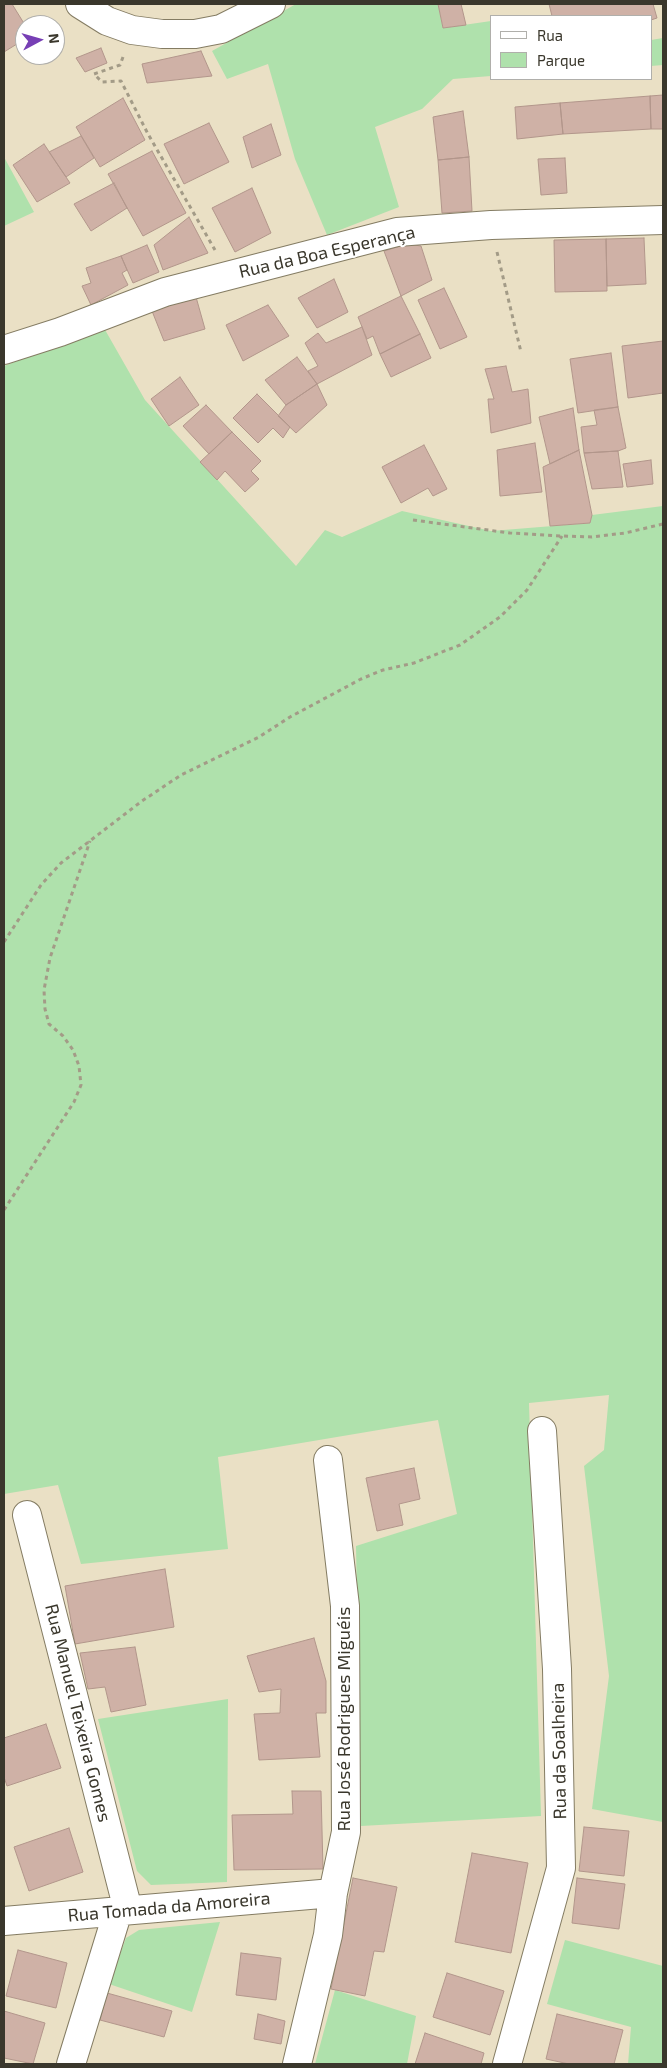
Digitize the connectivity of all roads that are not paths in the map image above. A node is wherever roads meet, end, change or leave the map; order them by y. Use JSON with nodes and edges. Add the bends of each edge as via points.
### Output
{"nodes":[{"id":1,"x":80,"y":4,"type":"edge"},
{"id":2,"x":270,"y":4,"type":"edge"},
{"id":3,"x":663,"y":220,"type":"edge"},
{"id":4,"x":4,"y":350,"type":"edge"},
{"id":5,"x":542,"y":1431,"type":"dead end"},
{"id":6,"x":328,"y":1460,"type":"dead end"},
{"id":7,"x":27,"y":1515,"type":"dead end"},
{"id":8,"x":334,"y":1894,"type":"junction"},
{"id":9,"x":123,"y":1910,"type":"junction"},
{"id":10,"x":4,"y":1921,"type":"edge"},
{"id":11,"x":71,"y":2064,"type":"edge"},
{"id":12,"x":297,"y":2064,"type":"edge"},
{"id":13,"x":507,"y":2064,"type":"edge"}],
"edges":[{"from":1,"to":2,"type":"street","via":[[106,22],[132,30],[194,34],[221,29]]},
{"from":3,"to":4,"type":"street","name":"Rua da Boa Esperança","via":[[491,225],[398,232],[165,292]]},
{"from":5,"to":13,"type":"street","name":"Rua da Soalheira","via":[[557,1668],[560,1868]]},
{"from":6,"to":8,"type":"street","name":"Rua José Rodrigues Miguéis","via":[[345,1606],[346,1832]]},
{"from":7,"to":9,"type":"street","name":"Rua Manuel Teixeira Gomes"},
{"from":8,"to":9,"type":"street","name":"Rua Tomada da Amoreira"},
{"from":8,"to":12,"type":"street","name":"Rua José Rodrigues Miguéis","via":[[328,1935]]},
{"from":9,"to":10,"type":"street","name":"Rua Tomada da Amoreira"},
{"from":9,"to":11,"type":"street"}]}
